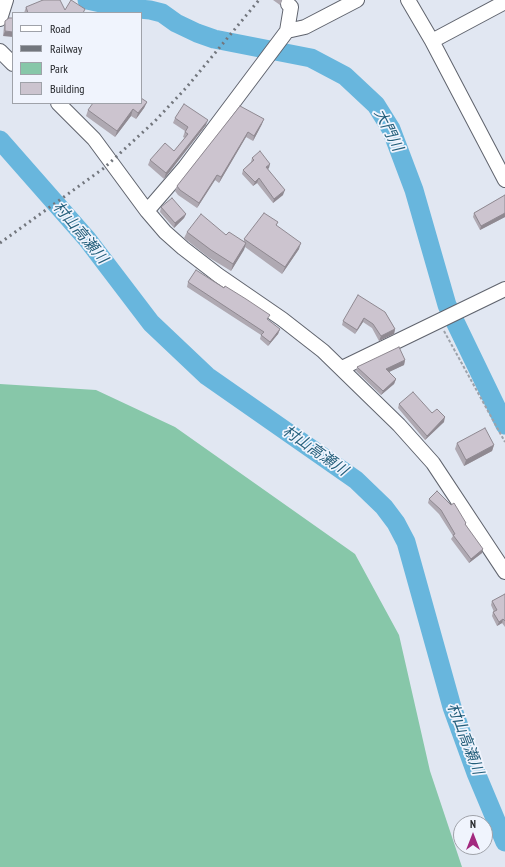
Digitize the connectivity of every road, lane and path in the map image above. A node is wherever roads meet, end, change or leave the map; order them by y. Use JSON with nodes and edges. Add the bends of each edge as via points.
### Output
{"nodes":[{"id":1,"x":6,"y":0,"type":"edge"},
{"id":2,"x":357,"y":0,"type":"edge"},
{"id":3,"x":408,"y":0,"type":"edge"},
{"id":4,"x":505,"y":2,"type":"edge"},
{"id":5,"x":288,"y":4,"type":"dead end"},
{"id":6,"x":0,"y":19,"type":"edge"},
{"id":7,"x":287,"y":32,"type":"junction"},
{"id":8,"x":432,"y":41,"type":"junction"},
{"id":9,"x":0,"y":51,"type":"edge"},
{"id":10,"x":12,"y":63,"type":"edge"},
{"id":11,"x":59,"y":104,"type":"edge"},
{"id":12,"x":505,"y":180,"type":"edge"},
{"id":13,"x":147,"y":211,"type":"junction"},
{"id":14,"x":505,"y":289,"type":"edge"},
{"id":15,"x":441,"y":320,"type":"junction"},
{"id":16,"x":342,"y":368,"type":"junction"},
{"id":17,"x":505,"y":442,"type":"edge"},
{"id":18,"x":505,"y":572,"type":"edge"}],
"edges":[{"from":1,"to":6,"type":"street"},
{"from":2,"to":7,"type":"street","via":[[304,27]]},
{"from":3,"to":8,"type":"street"},
{"from":4,"to":8,"type":"street"},
{"from":5,"to":7,"type":"street","via":[[291,7]]},
{"from":7,"to":13,"type":"street","via":[[185,167]]},
{"from":8,"to":12,"type":"street"},
{"from":9,"to":10,"type":"street"},
{"from":11,"to":13,"type":"street","via":[[94,139]]},
{"from":13,"to":16,"type":"street","via":[[183,248],[282,319]]},
{"from":14,"to":15,"type":"street"},
{"from":15,"to":16,"type":"street"},
{"from":15,"to":17,"type":"path"},
{"from":16,"to":18,"type":"street","via":[[433,463]]}]}
